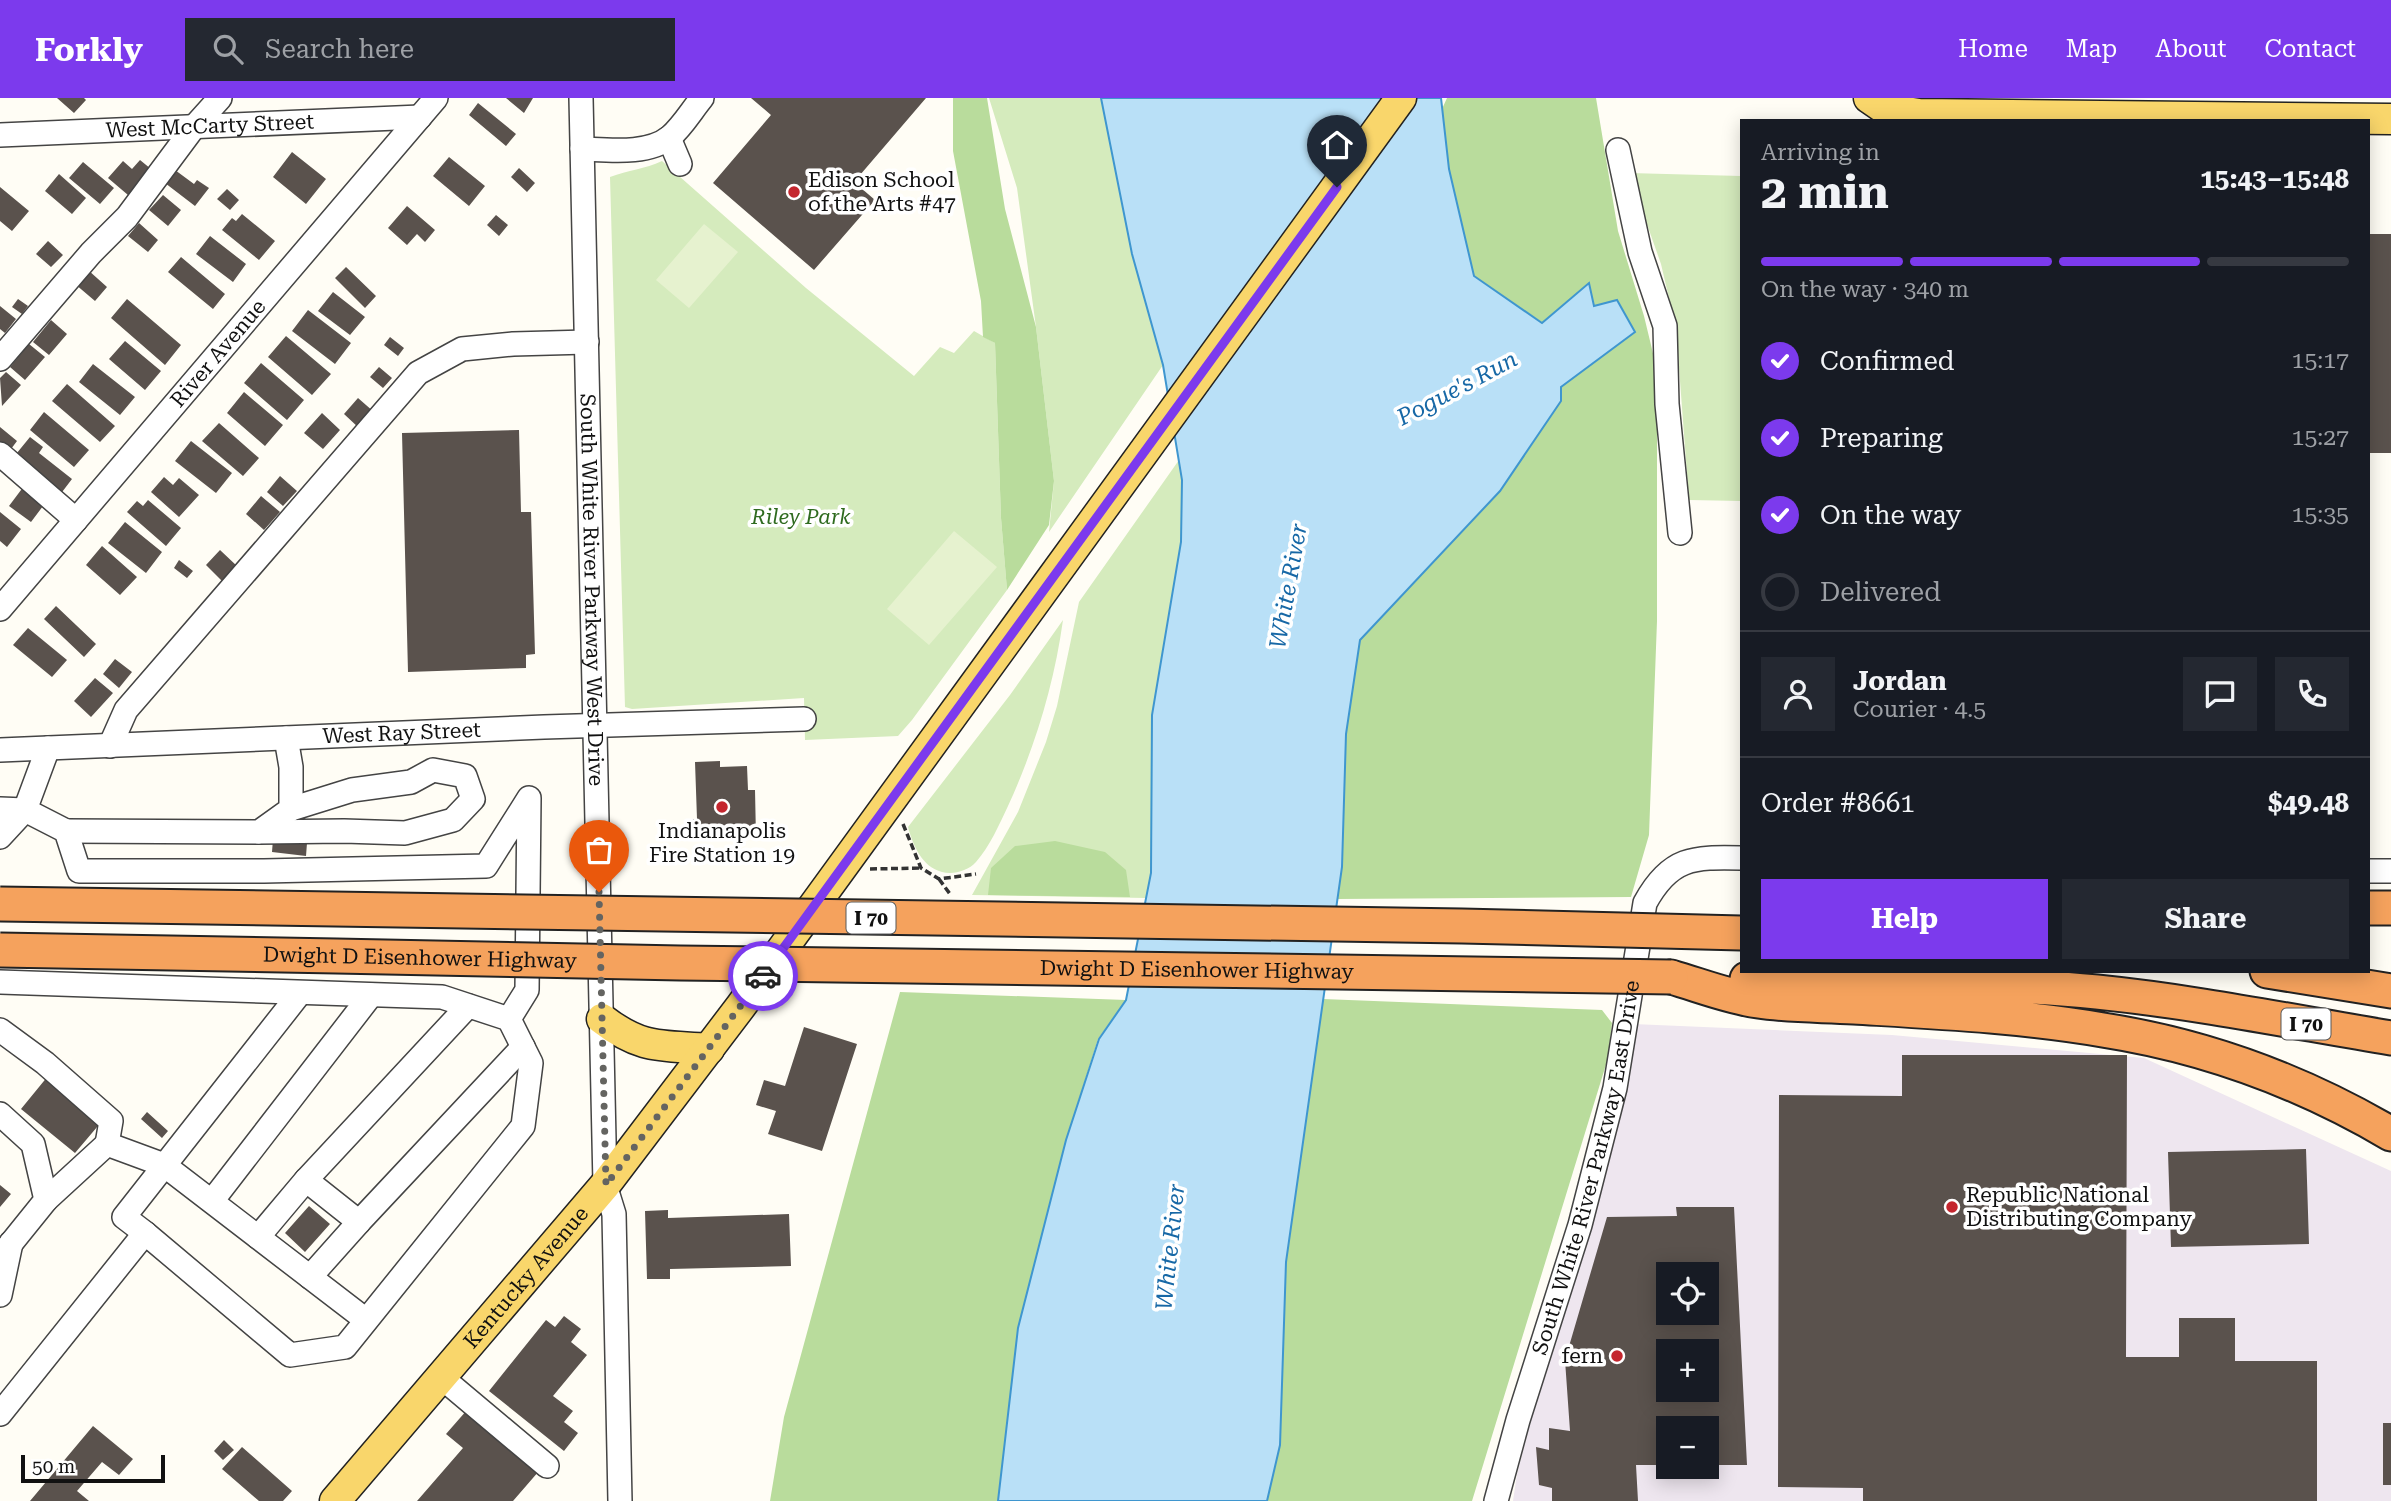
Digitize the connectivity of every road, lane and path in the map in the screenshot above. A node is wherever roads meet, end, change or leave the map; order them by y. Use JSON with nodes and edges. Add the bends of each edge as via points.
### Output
{"nodes":[{"id":1,"x":220,"y":98,"type":"edge"},
{"id":2,"x":436,"y":98,"type":"edge"},
{"id":3,"x":581,"y":98,"type":"edge"},
{"id":4,"x":702,"y":98,"type":"edge"},
{"id":5,"x":1401,"y":98,"type":"edge"},
{"id":6,"x":1869,"y":98,"type":"edge"},
{"id":7,"x":2055,"y":107,"type":"edge"},
{"id":8,"x":420,"y":117,"type":"junction"},
{"id":9,"x":2391,"y":119,"type":"edge"},
{"id":10,"x":194,"y":127,"type":"junction"},
{"id":11,"x":0,"y":135,"type":"edge"},
{"id":12,"x":669,"y":138,"type":"junction"},
{"id":13,"x":582,"y":149,"type":"junction"},
{"id":14,"x":1618,"y":150,"type":"dead end"},
{"id":15,"x":680,"y":164,"type":"dead end"},
{"id":16,"x":587,"y":342,"type":"junction"},
{"id":17,"x":0,"y":359,"type":"edge"},
{"id":18,"x":0,"y":454,"type":"edge"},
{"id":19,"x":76,"y":520,"type":"junction"},
{"id":20,"x":1680,"y":533,"type":"dead end"},
{"id":21,"x":0,"y":609,"type":"edge"},
{"id":22,"x":804,"y":719,"type":"dead end"},
{"id":23,"x":595,"y":725,"type":"junction"},
{"id":24,"x":286,"y":738,"type":"junction"},
{"id":25,"x":110,"y":746,"type":"junction"},
{"id":26,"x":48,"y":748,"type":"junction"},
{"id":27,"x":0,"y":750,"type":"edge"},
{"id":28,"x":893,"y":797,"type":"junction"},
{"id":29,"x":0,"y":809,"type":"edge"},
{"id":30,"x":291,"y":809,"type":"junction"},
{"id":31,"x":25,"y":810,"type":"junction"},
{"id":32,"x":66,"y":831,"type":"junction"},
{"id":33,"x":259,"y":832,"type":"junction"},
{"id":34,"x":0,"y":837,"type":"edge"},
{"id":35,"x":1740,"y":858,"type":"edge"},
{"id":36,"x":920,"y":868,"type":"junction"},
{"id":37,"x":841,"y":870,"type":"junction"},
{"id":38,"x":2370,"y":871,"type":"edge"},
{"id":39,"x":2391,"y":871,"type":"edge"},
{"id":40,"x":976,"y":874,"type":"dead end"},
{"id":41,"x":0,"y":904,"type":"edge"},
{"id":42,"x":2370,"y":908,"type":"edge"},
{"id":43,"x":2391,"y":908,"type":"edge"},
{"id":44,"x":1740,"y":914,"type":"edge"},
{"id":45,"x":1462,"y":926,"type":"junction"},
{"id":46,"x":1740,"y":933,"type":"edge"},
{"id":47,"x":0,"y":950,"type":"edge"},
{"id":48,"x":2279,"y":973,"type":"edge"},
{"id":49,"x":1671,"y":978,"type":"junction"},
{"id":50,"x":0,"y":982,"type":"edge"},
{"id":51,"x":527,"y":990,"type":"junction"},
{"id":52,"x":2391,"y":991,"type":"edge"},
{"id":53,"x":300,"y":993,"type":"junction"},
{"id":54,"x":371,"y":995,"type":"junction"},
{"id":55,"x":468,"y":1006,"type":"junction"},
{"id":56,"x":509,"y":1019,"type":"junction"},
{"id":57,"x":602,"y":1019,"type":"junction"},
{"id":58,"x":0,"y":1030,"type":"edge"},
{"id":59,"x":2391,"y":1038,"type":"edge"},
{"id":60,"x":709,"y":1049,"type":"junction"},
{"id":61,"x":527,"y":1055,"type":"junction"},
{"id":62,"x":0,"y":1114,"type":"edge"},
{"id":63,"x":2391,"y":1134,"type":"edge"},
{"id":64,"x":107,"y":1144,"type":"junction"},
{"id":65,"x":164,"y":1165,"type":"junction"},
{"id":66,"x":306,"y":1180,"type":"junction"},
{"id":67,"x":606,"y":1185,"type":"junction"},
{"id":68,"x":46,"y":1200,"type":"junction"},
{"id":69,"x":212,"y":1201,"type":"junction"},
{"id":70,"x":359,"y":1222,"type":"junction"},
{"id":71,"x":145,"y":1233,"type":"junction"},
{"id":72,"x":258,"y":1237,"type":"junction"},
{"id":73,"x":5,"y":1250,"type":"edge"},
{"id":74,"x":310,"y":1277,"type":"junction"},
{"id":75,"x":0,"y":1295,"type":"edge"},
{"id":76,"x":366,"y":1320,"type":"junction"},
{"id":77,"x":441,"y":1377,"type":"junction"},
{"id":78,"x":0,"y":1414,"type":"edge"},
{"id":79,"x":547,"y":1466,"type":"dead end"},
{"id":80,"x":335,"y":1501,"type":"edge"},
{"id":81,"x":620,"y":1501,"type":"edge"},
{"id":82,"x":1496,"y":1501,"type":"edge"}],
"edges":[{"from":1,"to":10,"type":"street"},
{"from":2,"to":8,"type":"street","name":"River Avenue"},
{"from":3,"to":13,"type":"street","name":"South White River Parkway West Drive"},
{"from":4,"to":12,"type":"street"},
{"from":5,"to":28,"type":"main road","name":"Kentucky Avenue"},
{"from":6,"to":7,"type":"main road","via":[[1885,109],[1904,113]]},
{"from":7,"to":9,"type":"main road"},
{"from":8,"to":10,"type":"street","name":"West McCarty Street"},
{"from":8,"to":19,"type":"street","name":"River Avenue"},
{"from":10,"to":11,"type":"street","name":"West McCarty Street"},
{"from":10,"to":17,"type":"street","via":[[127,217]]},
{"from":12,"to":13,"type":"street","via":[[650,147]]},
{"from":12,"to":15,"type":"street"},
{"from":13,"to":16,"type":"street","name":"South White River Parkway West Drive"},
{"from":14,"to":20,"type":"street","via":[[1640,252],[1664,326]]},
{"from":16,"to":23,"type":"street","name":"South White River Parkway West Drive"},
{"from":16,"to":25,"type":"street","via":[[462,349],[418,373],[126,710]]},
{"from":18,"to":19,"type":"street"},
{"from":19,"to":21,"type":"street","name":"River Avenue"},
{"from":22,"to":23,"type":"street","name":"West Ray Street"},
{"from":23,"to":24,"type":"street","name":"West Ray Street"},
{"from":23,"to":57,"type":"street","name":"South White River Parkway West Drive"},
{"from":24,"to":25,"type":"street","name":"West Ray Street"},
{"from":24,"to":30,"type":"street"},
{"from":25,"to":26,"type":"street","name":"West Ray Street"},
{"from":26,"to":27,"type":"street","name":"West Ray Street"},
{"from":26,"to":31,"type":"street"},
{"from":28,"to":36,"type":"path"},
{"from":28,"to":37,"type":"main road","name":"Kentucky Avenue"},
{"from":29,"to":31,"type":"street"},
{"from":30,"to":33,"type":"street"},
{"from":30,"to":33,"type":"street","via":[[352,790],[411,782],[433,769],[465,776],[473,799],[453,820],[405,833]]},
{"from":31,"to":32,"type":"street"},
{"from":31,"to":34,"type":"street"},
{"from":32,"to":33,"type":"street"},
{"from":32,"to":51,"type":"street","via":[[79,871],[486,866],[529,798]]},
{"from":35,"to":82,"type":"street","name":"South White River Parkway East Drive","via":[[1688,861],[1669,872],[1645,903],[1615,1088],[1580,1225]]},
{"from":36,"to":37,"type":"path"},
{"from":36,"to":40,"type":"path","via":[[939,878]]},
{"from":37,"to":60,"type":"main road","name":"Kentucky Avenue"},
{"from":38,"to":39,"type":"street"},
{"from":41,"to":45,"type":"highway","number":"I 70","bridge":true},
{"from":42,"to":43,"type":"highway"},
{"from":44,"to":45,"type":"highway","bridge":true},
{"from":45,"to":46,"type":"highway","number":"I 70","bridge":true},
{"from":47,"to":49,"type":"highway","name":"Dwight D Eisenhower Highway","number":"I 70","bridge":true},
{"from":48,"to":52,"type":"highway","number":"I 70"},
{"from":49,"to":59,"type":"highway","name":"Dwight D Eisenhower Highway","number":"I 70","via":[[2028,987],[2135,997]]},
{"from":49,"to":63,"type":"highway","via":[[1757,1001],[2076,1026],[2150,1038],[2222,1057],[2323,1097]]},
{"from":50,"to":53,"type":"street"},
{"from":51,"to":56,"type":"street"},
{"from":51,"to":61,"type":"street"},
{"from":53,"to":54,"type":"street"},
{"from":53,"to":65,"type":"street"},
{"from":54,"to":55,"type":"street","via":[[442,997]]},
{"from":54,"to":69,"type":"street"},
{"from":55,"to":56,"type":"street"},
{"from":55,"to":66,"type":"street"},
{"from":56,"to":61,"type":"street"},
{"from":57,"to":60,"type":"main road","via":[[641,1043]]},
{"from":57,"to":67,"type":"street","name":"South White River Parkway West Drive"},
{"from":58,"to":64,"type":"street","via":[[111,1121]]},
{"from":60,"to":67,"type":"main road","name":"Kentucky Avenue"},
{"from":61,"to":70,"type":"street"},
{"from":61,"to":76,"type":"street","via":[[523,1126]]},
{"from":62,"to":68,"type":"street","via":[[33,1144]]},
{"from":64,"to":65,"type":"street"},
{"from":64,"to":68,"type":"street"},
{"from":65,"to":69,"type":"street"},
{"from":65,"to":71,"type":"street","via":[[124,1217]]},
{"from":66,"to":70,"type":"street"},
{"from":66,"to":72,"type":"street"},
{"from":67,"to":77,"type":"main road","name":"Kentucky Avenue"},
{"from":67,"to":81,"type":"street","name":"South White River Parkway West Drive","via":[[614,1214]]},
{"from":68,"to":73,"type":"street"},
{"from":69,"to":72,"type":"street"},
{"from":70,"to":74,"type":"street"},
{"from":71,"to":76,"type":"street","via":[[290,1355],[345,1347]]},
{"from":71,"to":78,"type":"street"},
{"from":72,"to":74,"type":"street"},
{"from":73,"to":75,"type":"street"},
{"from":74,"to":76,"type":"street"},
{"from":77,"to":79,"type":"street"},
{"from":77,"to":80,"type":"main road","name":"Kentucky Avenue"}]}
